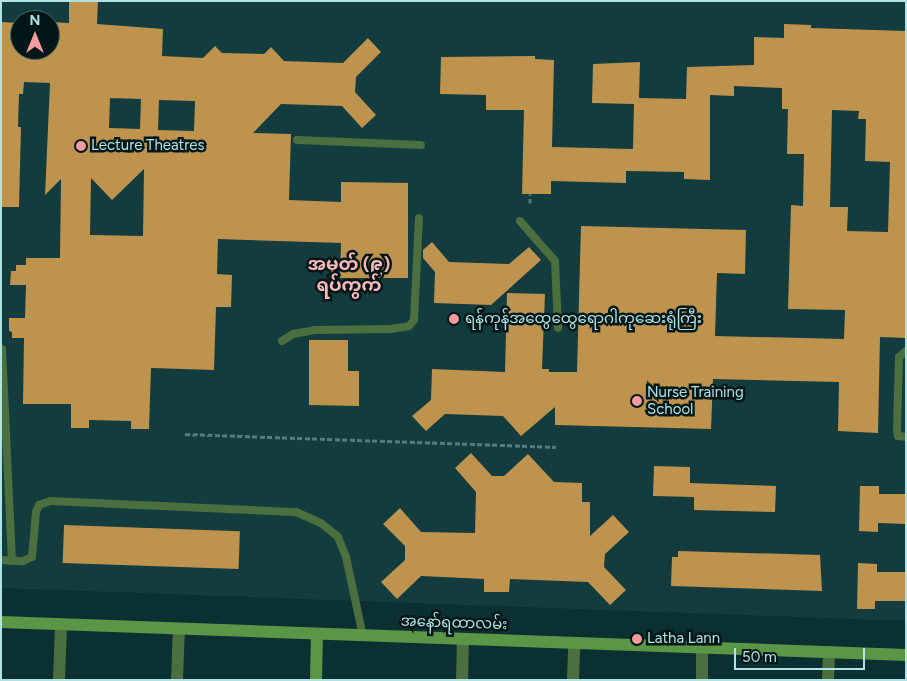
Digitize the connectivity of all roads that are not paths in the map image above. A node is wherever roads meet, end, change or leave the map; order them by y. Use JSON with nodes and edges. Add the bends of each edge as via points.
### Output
{"nodes":[{"id":1,"x":297,"y":140,"type":"dead end"},
{"id":2,"x":421,"y":145,"type":"dead end"},
{"id":3,"x":419,"y":218,"type":"dead end"},
{"id":4,"x":520,"y":221,"type":"dead end"},
{"id":5,"x":558,"y":328,"type":"dead end"},
{"id":6,"x":282,"y":341,"type":"dead end"},
{"id":7,"x":2,"y":348,"type":"edge"},
{"id":8,"x":906,"y":351,"type":"edge"},
{"id":9,"x":906,"y":437,"type":"edge"},
{"id":10,"x":1,"y":560,"type":"edge"},
{"id":11,"x":12,"y":561,"type":"junction"},
{"id":12,"x":1,"y":622,"type":"edge"},
{"id":13,"x":61,"y":625,"type":"junction"},
{"id":14,"x":179,"y":629,"type":"junction"},
{"id":15,"x":318,"y":634,"type":"junction"},
{"id":16,"x":363,"y":636,"type":"junction"},
{"id":17,"x":463,"y":639,"type":"junction"},
{"id":18,"x":574,"y":643,"type":"junction"},
{"id":19,"x":702,"y":648,"type":"junction"},
{"id":20,"x":829,"y":652,"type":"junction"},
{"id":21,"x":906,"y":655,"type":"edge"},
{"id":22,"x":59,"y":680,"type":"edge"},
{"id":23,"x":177,"y":680,"type":"edge"},
{"id":24,"x":316,"y":680,"type":"edge"},
{"id":25,"x":462,"y":680,"type":"edge"},
{"id":26,"x":573,"y":680,"type":"edge"},
{"id":27,"x":702,"y":680,"type":"edge"},
{"id":28,"x":828,"y":680,"type":"edge"}],
"edges":[{"from":1,"to":2,"type":"lane"},
{"from":3,"to":6,"type":"lane","via":[[417,292],[414,320],[409,326],[315,330],[293,334]]},
{"from":4,"to":5,"type":"lane","via":[[555,261]]},
{"from":7,"to":11,"type":"lane"},
{"from":8,"to":9,"type":"lane","via":[[899,357],[897,430],[898,436]]},
{"from":10,"to":11,"type":"lane"},
{"from":11,"to":16,"type":"lane","via":[[32,557],[36,512],[39,505],[50,501],[296,512],[321,523],[338,537],[346,557]]},
{"from":12,"to":13,"type":"main road","name":"အနော်ရထာလမ်း"},
{"from":13,"to":14,"type":"main road","name":"အနော်ရထာလမ်း"},
{"from":13,"to":22,"type":"street"},
{"from":14,"to":15,"type":"main road","name":"အနော်ရထာလမ်း"},
{"from":14,"to":23,"type":"street"},
{"from":15,"to":16,"type":"main road","name":"အနော်ရထာလမ်း"},
{"from":15,"to":24,"type":"main road"},
{"from":16,"to":17,"type":"main road","name":"အနော်ရထာလမ်း"},
{"from":17,"to":18,"type":"main road","name":"အနော်ရထာလမ်း"},
{"from":17,"to":25,"type":"street"},
{"from":18,"to":19,"type":"main road","name":"အနော်ရထာလမ်း"},
{"from":18,"to":26,"type":"street"},
{"from":19,"to":20,"type":"main road","name":"အနော်ရထာလမ်း"},
{"from":19,"to":27,"type":"street"},
{"from":20,"to":21,"type":"main road","name":"အနော်ရထာလမ်း"},
{"from":20,"to":28,"type":"street"}]}
